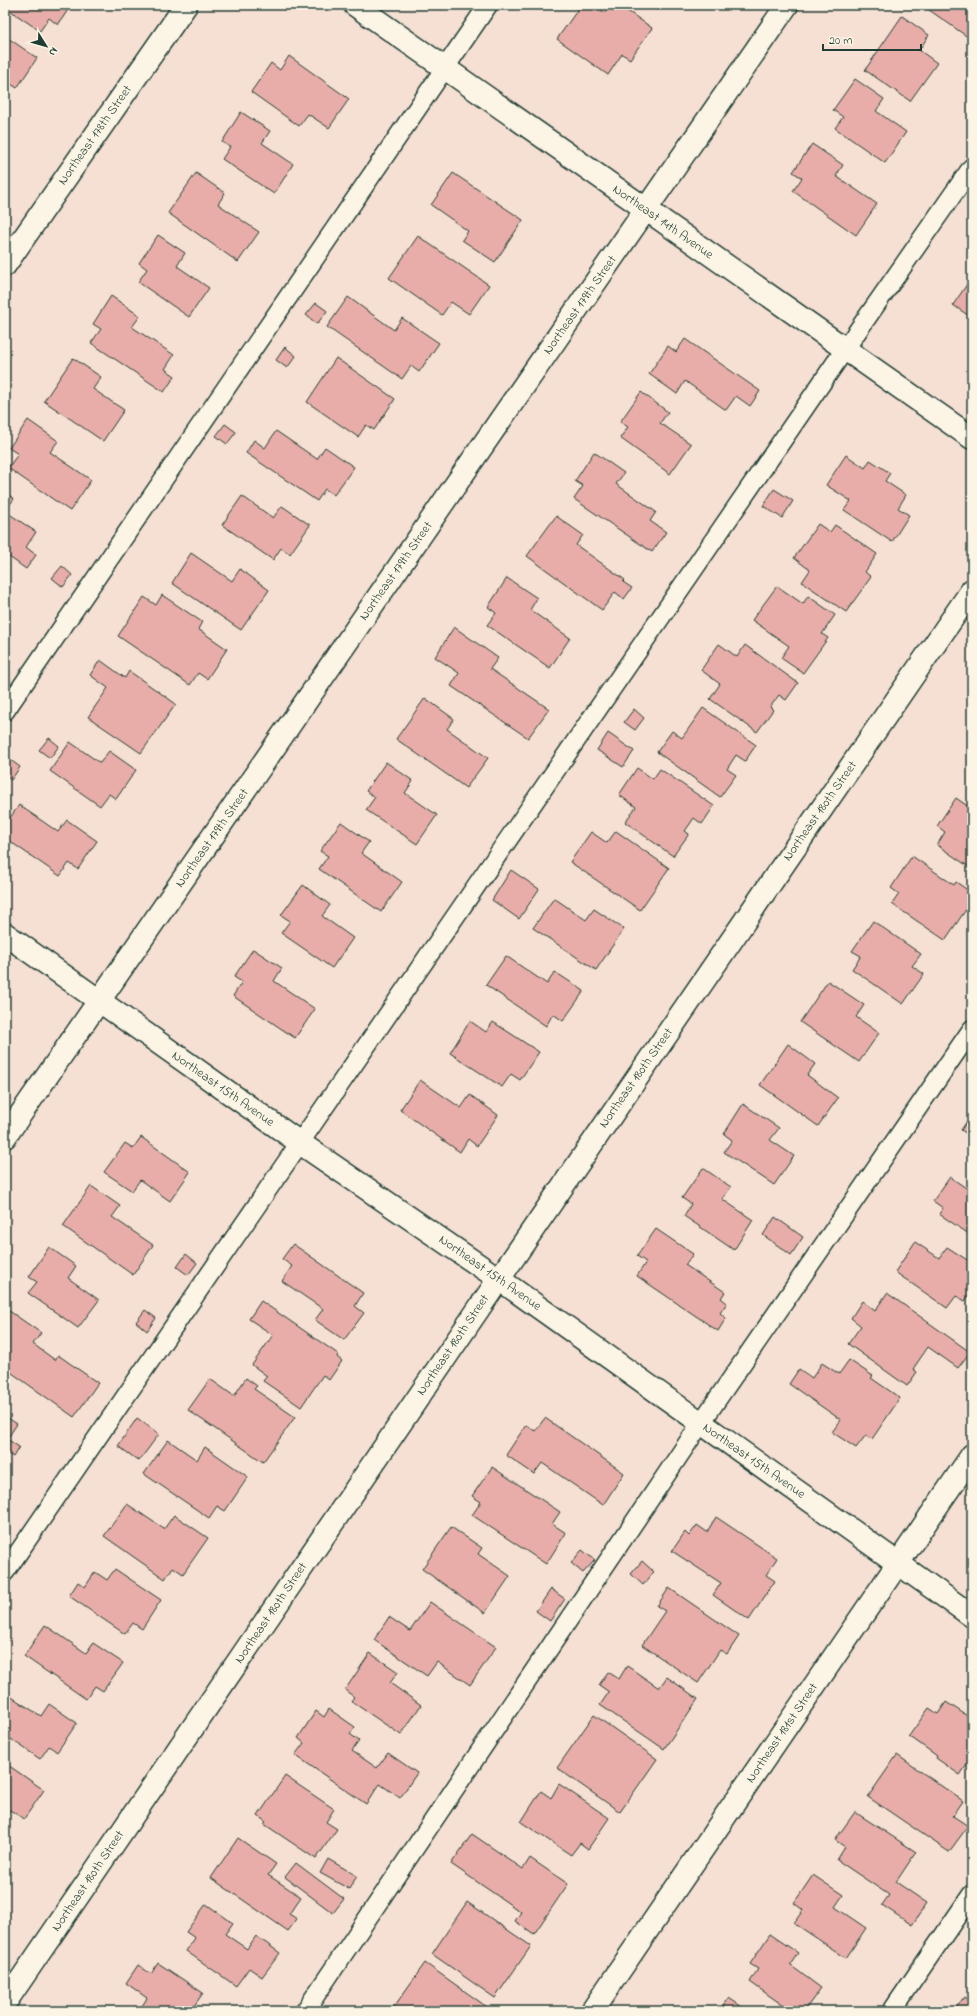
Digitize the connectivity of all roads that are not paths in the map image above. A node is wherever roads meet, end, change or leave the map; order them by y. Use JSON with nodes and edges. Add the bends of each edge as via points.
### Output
{"nodes":[{"id":1,"x":186,"y":5,"type":"edge"},
{"id":2,"x":355,"y":5,"type":"edge"},
{"id":3,"x":488,"y":5,"type":"edge"},
{"id":4,"x":786,"y":5,"type":"edge"},
{"id":5,"x":444,"y":68,"type":"junction"},
{"id":6,"x":972,"y":167,"type":"edge"},
{"id":7,"x":645,"y":210,"type":"junction"},
{"id":8,"x":5,"y":265,"type":"edge"},
{"id":9,"x":845,"y":349,"type":"junction"},
{"id":10,"x":972,"y":438,"type":"edge"},
{"id":11,"x":972,"y":590,"type":"edge"},
{"id":12,"x":5,"y":711,"type":"edge"},
{"id":13,"x":5,"y":934,"type":"edge"},
{"id":14,"x":98,"y":1001,"type":"junction"},
{"id":15,"x":972,"y":1029,"type":"edge"},
{"id":16,"x":5,"y":1137,"type":"edge"},
{"id":17,"x":300,"y":1143,"type":"junction"},
{"id":18,"x":499,"y":1279,"type":"junction"},
{"id":19,"x":701,"y":1423,"type":"junction"},
{"id":20,"x":972,"y":1455,"type":"edge"},
{"id":21,"x":897,"y":1563,"type":"junction"},
{"id":22,"x":5,"y":1572,"type":"edge"},
{"id":23,"x":972,"y":1616,"type":"edge"},
{"id":24,"x":972,"y":1894,"type":"edge"},
{"id":25,"x":5,"y":2003,"type":"edge"},
{"id":26,"x":305,"y":2011,"type":"edge"},
{"id":27,"x":592,"y":2011,"type":"edge"},
{"id":28,"x":892,"y":2011,"type":"edge"}],
"edges":[{"from":1,"to":8,"type":"street","name":"Northeast 178th Street"},
{"from":2,"to":5,"type":"street","name":"Northeast 14th Avenue"},
{"from":3,"to":5,"type":"lane"},
{"from":4,"to":7,"type":"street","name":"Northeast 179th Street"},
{"from":5,"to":7,"type":"street","name":"Northeast 14th Avenue"},
{"from":5,"to":12,"type":"lane"},
{"from":6,"to":9,"type":"lane"},
{"from":7,"to":9,"type":"street","name":"Northeast 14th Avenue"},
{"from":7,"to":14,"type":"street","name":"Northeast 179th Street"},
{"from":9,"to":10,"type":"street","name":"Northeast 14th Avenue"},
{"from":9,"to":17,"type":"lane"},
{"from":11,"to":18,"type":"street","name":"Northeast 180th Street"},
{"from":13,"to":14,"type":"street","name":"Northeast 15th Avenue"},
{"from":14,"to":16,"type":"street","name":"Northeast 179th Street"},
{"from":14,"to":17,"type":"street","name":"Northeast 15th Avenue"},
{"from":15,"to":19,"type":"lane"},
{"from":17,"to":18,"type":"street","name":"Northeast 15th Avenue"},
{"from":17,"to":22,"type":"lane"},
{"from":18,"to":19,"type":"street","name":"Northeast 15th Avenue"},
{"from":18,"to":25,"type":"street","name":"Northeast 180th Street"},
{"from":19,"to":21,"type":"street","name":"Northeast 15th Avenue"},
{"from":19,"to":26,"type":"lane"},
{"from":20,"to":21,"type":"street","name":"Northeast 181st Street"},
{"from":21,"to":23,"type":"street","name":"Northeast 15th Avenue"},
{"from":21,"to":27,"type":"street","name":"Northeast 181st Street"},
{"from":24,"to":28,"type":"lane"}]}
